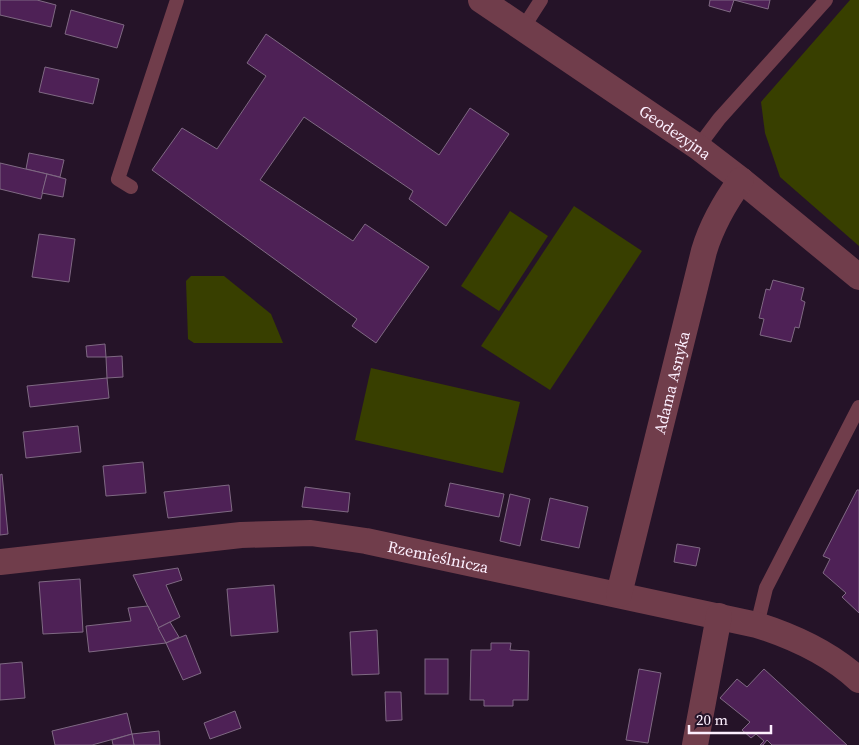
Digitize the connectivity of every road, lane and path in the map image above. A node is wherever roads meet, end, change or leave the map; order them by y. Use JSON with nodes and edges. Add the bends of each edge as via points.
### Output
{"nodes":[{"id":1,"x":177,"y":0,"type":"edge"},
{"id":2,"x":481,"y":0,"type":"edge"},
{"id":3,"x":541,"y":0,"type":"edge"},
{"id":4,"x":826,"y":0,"type":"edge"},
{"id":5,"x":523,"y":28,"type":"junction"},
{"id":6,"x":698,"y":147,"type":"junction"},
{"id":7,"x":741,"y":180,"type":"junction"},
{"id":8,"x":132,"y":187,"type":"dead end"},
{"id":9,"x":859,"y":277,"type":"edge"},
{"id":10,"x":859,"y":407,"type":"edge"},
{"id":11,"x":0,"y":562,"type":"edge"},
{"id":12,"x":619,"y":594,"type":"junction"},
{"id":13,"x":718,"y":616,"type":"junction"},
{"id":14,"x":757,"y":625,"type":"junction"},
{"id":15,"x":859,"y":680,"type":"edge"},
{"id":16,"x":695,"y":745,"type":"edge"}],
"edges":[{"from":1,"to":8,"type":"lane","via":[[118,179]]},
{"from":2,"to":5,"type":"street","name":"Geodezyjna"},
{"from":3,"to":5,"type":"lane"},
{"from":4,"to":6,"type":"lane"},
{"from":5,"to":6,"type":"street","name":"Geodezyjna"},
{"from":6,"to":7,"type":"street","name":"Geodezyjna"},
{"from":7,"to":9,"type":"street","name":"Geodezyjna"},
{"from":7,"to":12,"type":"street","name":"Adama Asnyka","via":[[709,233]]},
{"from":10,"to":14,"type":"lane","via":[[766,588]]},
{"from":11,"to":12,"type":"street","name":"Rzemieślnicza","via":[[241,535],[311,533],[366,541]]},
{"from":12,"to":13,"type":"street","name":"Rzemieślnicza"},
{"from":13,"to":14,"type":"street","name":"Rzemieślnicza"},
{"from":13,"to":16,"type":"street"},
{"from":14,"to":15,"type":"street","name":"Rzemieślnicza","via":[[814,647]]}]}
